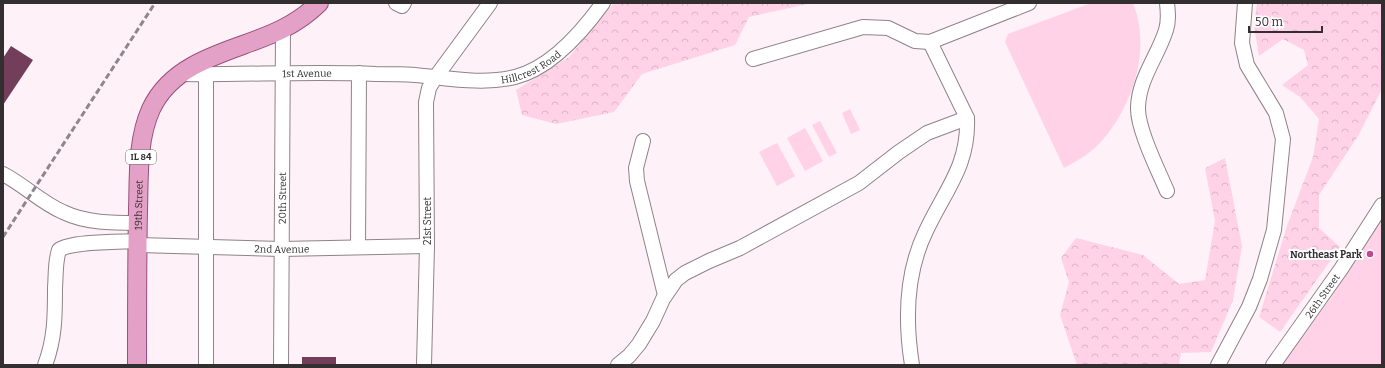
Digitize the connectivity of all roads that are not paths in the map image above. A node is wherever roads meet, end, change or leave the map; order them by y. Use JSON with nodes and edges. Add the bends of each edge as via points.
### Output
{"nodes":[{"id":1,"x":319,"y":3,"type":"edge"},
{"id":2,"x":396,"y":3,"type":"edge"},
{"id":3,"x":404,"y":3,"type":"edge"},
{"id":4,"x":490,"y":3,"type":"edge"},
{"id":5,"x":603,"y":3,"type":"edge"},
{"id":6,"x":1028,"y":3,"type":"edge"},
{"id":7,"x":1167,"y":3,"type":"edge"},
{"id":8,"x":1245,"y":3,"type":"edge"},
{"id":9,"x":283,"y":30,"type":"junction"},
{"id":10,"x":930,"y":42,"type":"junction"},
{"id":11,"x":753,"y":59,"type":"dead end"},
{"id":12,"x":282,"y":73,"type":"junction"},
{"id":13,"x":359,"y":73,"type":"junction"},
{"id":14,"x":180,"y":74,"type":"junction"},
{"id":15,"x":206,"y":74,"type":"junction"},
{"id":16,"x":435,"y":78,"type":"junction"},
{"id":17,"x":967,"y":118,"type":"junction"},
{"id":18,"x":643,"y":141,"type":"dead end"},
{"id":19,"x":4,"y":175,"type":"edge"},
{"id":20,"x":1167,"y":191,"type":"dead end"},
{"id":21,"x":1382,"y":205,"type":"edge"},
{"id":22,"x":138,"y":222,"type":"junction"},
{"id":23,"x":138,"y":243,"type":"junction"},
{"id":24,"x":427,"y":246,"type":"junction"},
{"id":25,"x":205,"y":247,"type":"junction"},
{"id":26,"x":358,"y":247,"type":"junction"},
{"id":27,"x":282,"y":249,"type":"junction"},
{"id":28,"x":666,"y":295,"type":"junction"},
{"id":29,"x":45,"y":365,"type":"edge"},
{"id":30,"x":137,"y":365,"type":"edge"},
{"id":31,"x":206,"y":365,"type":"edge"},
{"id":32,"x":281,"y":365,"type":"edge"},
{"id":33,"x":424,"y":365,"type":"edge"},
{"id":34,"x":618,"y":365,"type":"edge"},
{"id":35,"x":912,"y":365,"type":"edge"},
{"id":36,"x":1218,"y":365,"type":"edge"},
{"id":37,"x":1273,"y":365,"type":"edge"}],
"edges":[{"from":1,"to":9,"type":"main road","number":"IL 84","via":[[311,12]]},
{"from":2,"to":3,"type":"street","via":[[402,6]]},
{"from":4,"to":16,"type":"street","name":"21st Street"},
{"from":5,"to":16,"type":"street","name":"Hillcrest Road","via":[[569,42],[536,69],[515,77],[477,81]]},
{"from":6,"to":10,"type":"street"},
{"from":7,"to":20,"type":"street","via":[[1166,31],[1145,76],[1138,108],[1140,123]]},
{"from":8,"to":36,"type":"street","via":[[1242,43],[1247,65],[1276,113],[1283,139],[1278,210],[1260,279],[1249,307]]},
{"from":9,"to":12,"type":"street","name":"20th Street"},
{"from":9,"to":14,"type":"main road","name":"19th Street","number":"IL 84","via":[[210,57]]},
{"from":10,"to":11,"type":"street","via":[[915,41],[888,28],[863,27]]},
{"from":10,"to":17,"type":"street"},
{"from":12,"to":13,"type":"street","name":"1st Avenue"},
{"from":12,"to":15,"type":"street","name":"1st Avenue"},
{"from":12,"to":27,"type":"street","name":"20th Street"},
{"from":13,"to":16,"type":"street","name":"1st Avenue"},
{"from":13,"to":26,"type":"street"},
{"from":14,"to":15,"type":"street","name":"1st Avenue"},
{"from":14,"to":22,"type":"main road","name":"19th Street","number":"IL 84","via":[[158,96],[145,125],[139,172]]},
{"from":15,"to":25,"type":"street"},
{"from":16,"to":24,"type":"street","name":"21st Street","via":[[426,102]]},
{"from":17,"to":28,"type":"street","via":[[928,133],[859,183],[740,248],[685,273],[676,280]]},
{"from":17,"to":35,"type":"street","via":[[966,146],[960,168],[925,232],[914,266],[908,298]]},
{"from":18,"to":28,"type":"street","via":[[636,168],[637,181]]},
{"from":19,"to":22,"type":"street","via":[[61,212],[72,216],[104,222]]},
{"from":21,"to":37,"type":"street","name":"26th Street","via":[[1341,269]]},
{"from":22,"to":23,"type":"main road","name":"19th Street","number":"IL 84"},
{"from":23,"to":25,"type":"street","name":"2nd Avenue"},
{"from":23,"to":29,"type":"street","name":"2nd Avenue","via":[[82,244],[59,250],[52,346]]},
{"from":23,"to":30,"type":"main road","name":"19th Street","number":"IL 84"},
{"from":24,"to":26,"type":"street","name":"2nd Avenue"},
{"from":24,"to":33,"type":"street","name":"21st Street"},
{"from":25,"to":27,"type":"street","name":"2nd Avenue"},
{"from":25,"to":31,"type":"street"},
{"from":26,"to":27,"type":"street","name":"2nd Avenue"},
{"from":27,"to":32,"type":"street","name":"20th Street"},
{"from":28,"to":34,"type":"street","via":[[639,344]]}]}
